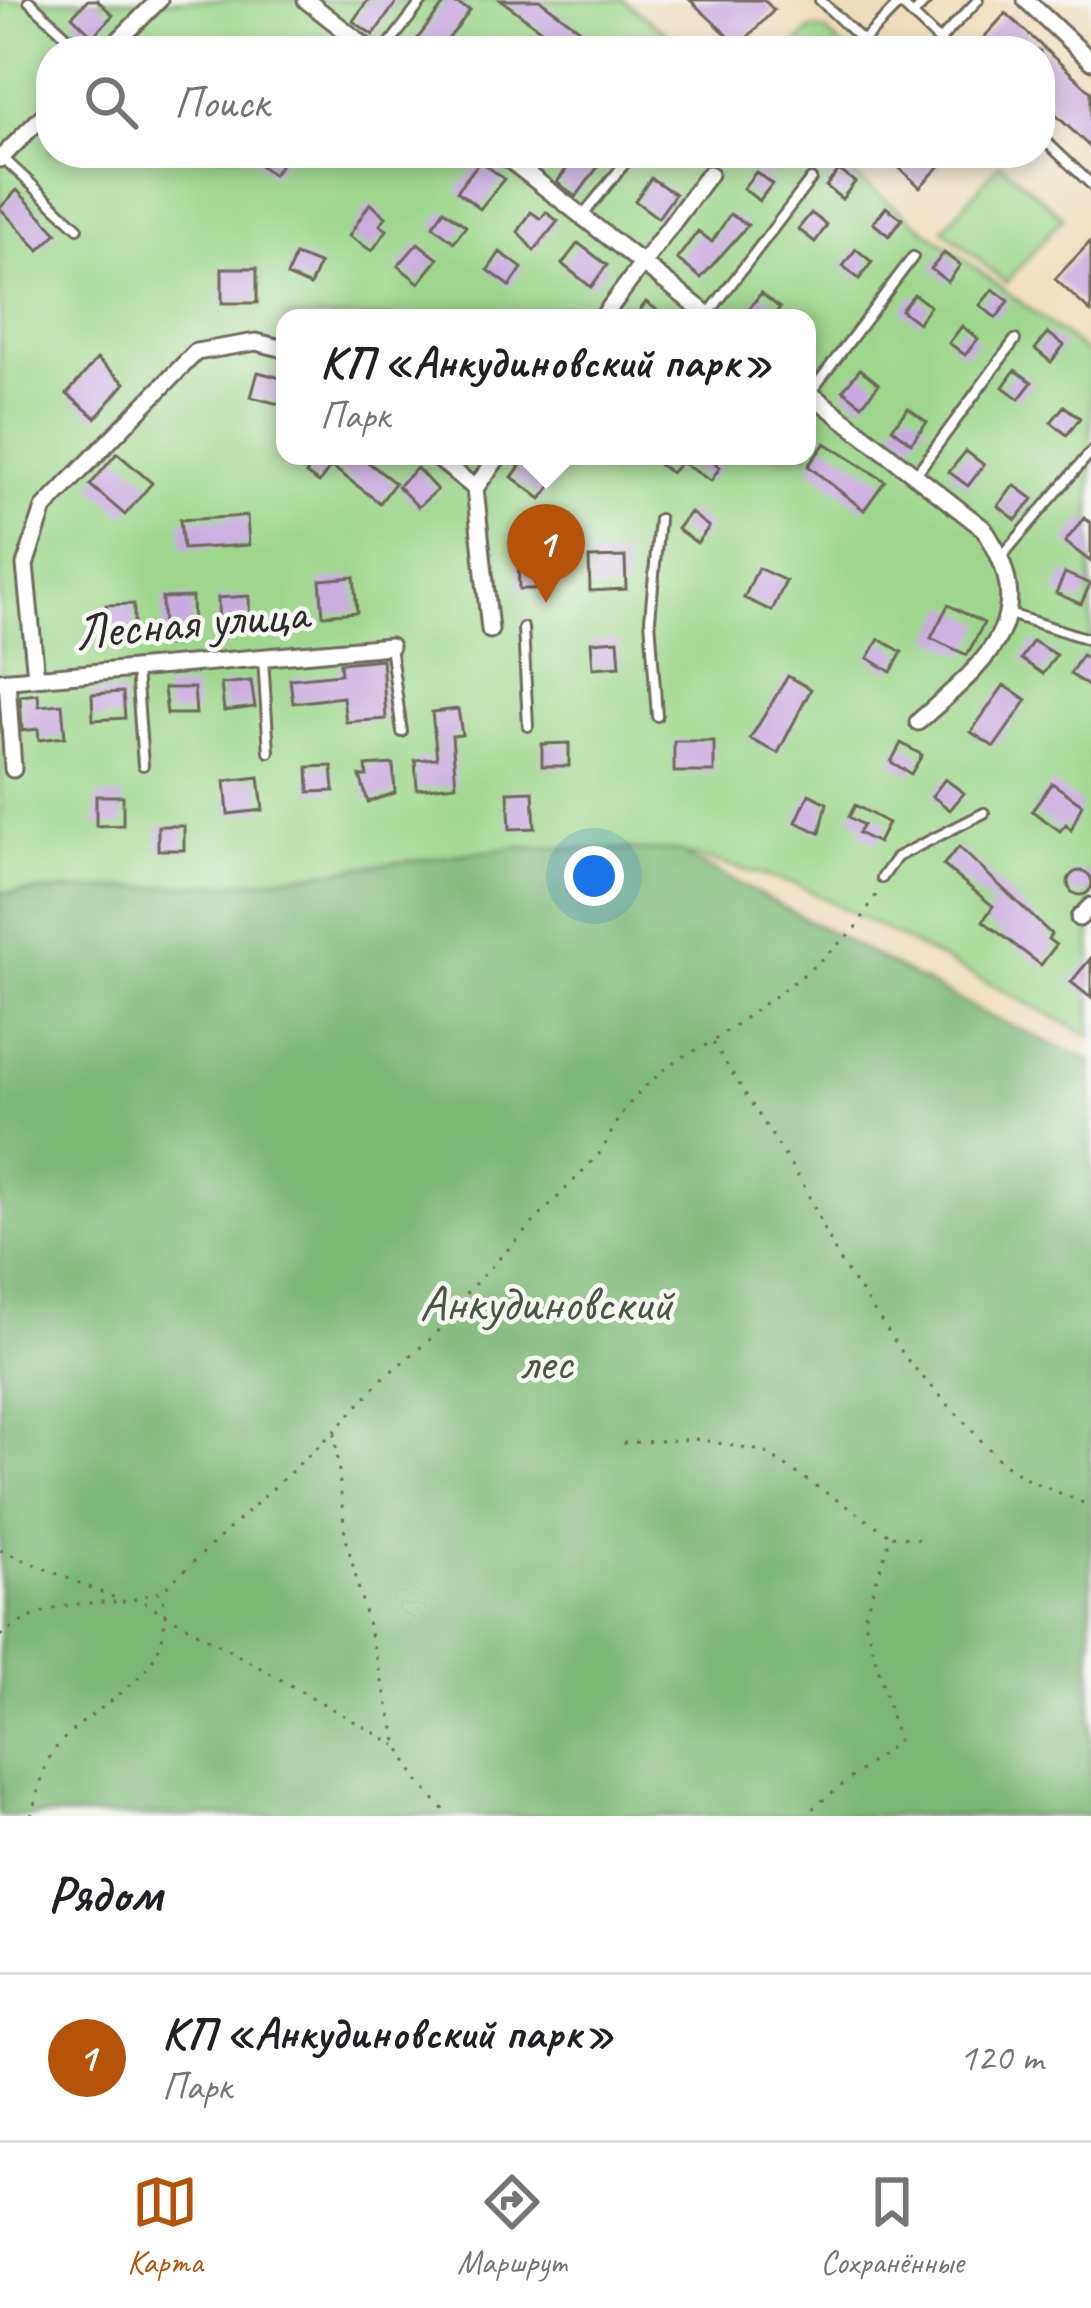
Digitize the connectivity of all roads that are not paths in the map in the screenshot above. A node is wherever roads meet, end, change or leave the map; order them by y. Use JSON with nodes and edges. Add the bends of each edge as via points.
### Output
{"nodes":[{"id":1,"x":159,"y":0,"type":"edge"},
{"id":2,"x":306,"y":0,"type":"edge"},
{"id":3,"x":423,"y":0,"type":"edge"},
{"id":4,"x":820,"y":0,"type":"edge"},
{"id":5,"x":927,"y":0,"type":"edge"},
{"id":6,"x":978,"y":0,"type":"edge"},
{"id":7,"x":1026,"y":0,"type":"edge"},
{"id":8,"x":28,"y":1,"type":"edge"},
{"id":9,"x":901,"y":2,"type":"edge"},
{"id":10,"x":913,"y":15,"type":"junction"},
{"id":11,"x":66,"y":36,"type":"edge"},
{"id":12,"x":123,"y":36,"type":"edge"},
{"id":13,"x":352,"y":36,"type":"edge"},
{"id":14,"x":395,"y":36,"type":"edge"},
{"id":15,"x":858,"y":36,"type":"edge"},
{"id":16,"x":868,"y":36,"type":"edge"},
{"id":17,"x":934,"y":36,"type":"edge"},
{"id":18,"x":944,"y":36,"type":"edge"},
{"id":19,"x":1091,"y":61,"type":"edge"},
{"id":20,"x":36,"y":123,"type":"edge"},
{"id":21,"x":1055,"y":150,"type":"edge"},
{"id":22,"x":1,"y":157,"type":"edge"},
{"id":23,"x":520,"y":168,"type":"edge"},
{"id":24,"x":621,"y":168,"type":"edge"},
{"id":25,"x":709,"y":174,"type":"dead end"},
{"id":26,"x":811,"y":179,"type":"dead end"},
{"id":27,"x":1091,"y":184,"type":"edge"},
{"id":28,"x":582,"y":217,"type":"junction"},
{"id":29,"x":78,"y":228,"type":"dead end"},
{"id":30,"x":913,"y":257,"type":"dead end"},
{"id":31,"x":643,"y":264,"type":"junction"},
{"id":32,"x":609,"y":309,"type":"edge"},
{"id":33,"x":701,"y":309,"type":"edge"},
{"id":34,"x":715,"y":309,"type":"edge"},
{"id":35,"x":1016,"y":340,"type":"dead end"},
{"id":36,"x":276,"y":348,"type":"edge"},
{"id":37,"x":816,"y":382,"type":"edge"},
{"id":38,"x":816,"y":398,"type":"edge"},
{"id":39,"x":1091,"y":452,"type":"edge"},
{"id":40,"x":446,"y":465,"type":"edge"},
{"id":41,"x":493,"y":465,"type":"edge"},
{"id":42,"x":916,"y":476,"type":"junction"},
{"id":43,"x":475,"y":488,"type":"junction"},
{"id":44,"x":659,"y":519,"type":"dead end"},
{"id":45,"x":1002,"y":556,"type":"junction"},
{"id":46,"x":1009,"y":614,"type":"junction"},
{"id":47,"x":523,"y":628,"type":"dead end"},
{"id":48,"x":490,"y":630,"type":"dead end"},
{"id":49,"x":1091,"y":640,"type":"edge"},
{"id":50,"x":390,"y":646,"type":"joint"},
{"id":51,"x":262,"y":657,"type":"junction"},
{"id":52,"x":136,"y":668,"type":"junction"},
{"id":53,"x":36,"y":677,"type":"junction"},
{"id":54,"x":3,"y":681,"type":"edge"},
{"id":55,"x":657,"y":716,"type":"dead end"},
{"id":56,"x":917,"y":722,"type":"dead end"},
{"id":57,"x":528,"y":726,"type":"dead end"},
{"id":58,"x":403,"y":732,"type":"dead end"},
{"id":59,"x":269,"y":752,"type":"dead end"},
{"id":60,"x":143,"y":766,"type":"dead end"},
{"id":61,"x":13,"y":769,"type":"dead end"},
{"id":62,"x":984,"y":813,"type":"dead end"},
{"id":63,"x":882,"y":878,"type":"road end"}],
"edges":[{"from":1,"to":12,"type":"street"},
{"from":2,"to":13,"type":"street"},
{"from":3,"to":14,"type":"lane"},
{"from":4,"to":15,"type":"lane"},
{"from":5,"to":10,"type":"lane"},
{"from":6,"to":18,"type":"lane"},
{"from":7,"to":19,"type":"street"},
{"from":8,"to":11,"type":"lane"},
{"from":9,"to":10,"type":"lane"},
{"from":9,"to":16,"type":"lane"},
{"from":10,"to":17,"type":"lane"},
{"from":20,"to":22,"type":"street"},
{"from":21,"to":27,"type":"lane"},
{"from":22,"to":29,"type":"lane"},
{"from":23,"to":28,"type":"street"},
{"from":24,"to":28,"type":"lane"},
{"from":25,"to":31,"type":"street"},
{"from":26,"to":34,"type":"lane"},
{"from":28,"to":31,"type":"street"},
{"from":30,"to":37,"type":"lane"},
{"from":31,"to":32,"type":"street"},
{"from":31,"to":33,"type":"street"},
{"from":35,"to":42,"type":"lane"},
{"from":36,"to":53,"type":"street","via":[[256,342],[196,352],[44,508],[26,565]]},
{"from":38,"to":42,"type":"street"},
{"from":39,"to":45,"type":"lane"},
{"from":40,"to":43,"type":"street"},
{"from":41,"to":43,"type":"street"},
{"from":42,"to":45,"type":"street","via":[[984,529]]},
{"from":43,"to":48,"type":"street"},
{"from":44,"to":55,"type":"lane","via":[[650,619]]},
{"from":45,"to":46,"type":"street"},
{"from":46,"to":49,"type":"lane"},
{"from":46,"to":56,"type":"street","via":[[988,659]]},
{"from":47,"to":57,"type":"lane"},
{"from":50,"to":51,"type":"street","name":"Лесная улица"},
{"from":50,"to":58,"type":"lane"},
{"from":51,"to":52,"type":"street","name":"Лесная улица"},
{"from":51,"to":59,"type":"lane"},
{"from":52,"to":53,"type":"street","name":"Лесная улица"},
{"from":52,"to":60,"type":"lane"},
{"from":53,"to":54,"type":"street","name":"Лесная улица"},
{"from":54,"to":61,"type":"street"},
{"from":62,"to":63,"type":"lane","via":[[897,857]]}]}
